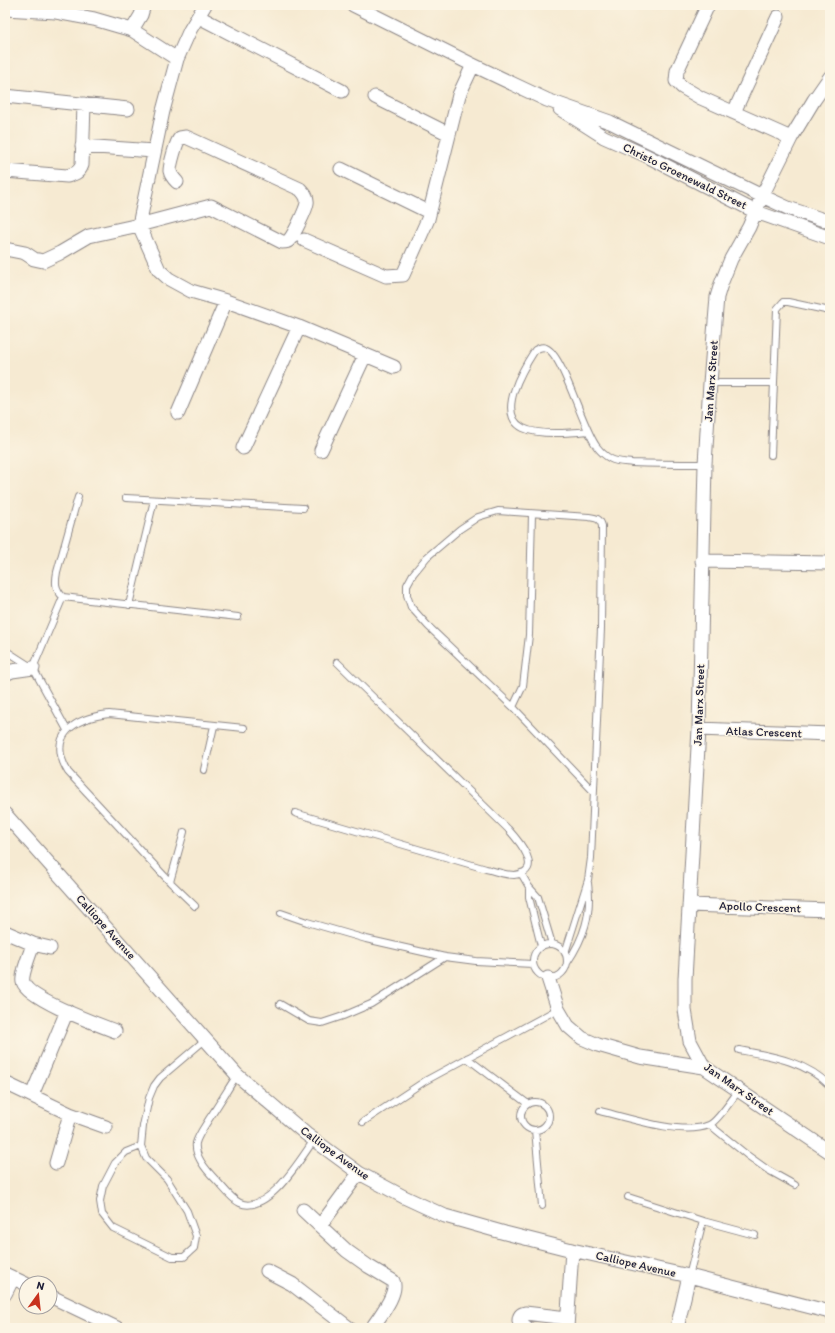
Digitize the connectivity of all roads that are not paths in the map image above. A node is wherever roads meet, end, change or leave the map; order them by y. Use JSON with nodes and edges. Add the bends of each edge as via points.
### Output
{"nodes":[{"id":1,"x":144,"y":5,"type":"edge"},
{"id":2,"x":206,"y":5,"type":"edge"},
{"id":3,"x":352,"y":5,"type":"edge"},
{"id":4,"x":708,"y":5,"type":"edge"},
{"id":5,"x":367,"y":8,"type":"edge"},
{"id":6,"x":5,"y":9,"type":"edge"},
{"id":7,"x":199,"y":17,"type":"junction"},
{"id":8,"x":778,"y":17,"type":"dead end"},
{"id":9,"x":132,"y":30,"type":"junction"},
{"id":10,"x":177,"y":58,"type":"junction"},
{"id":11,"x":473,"y":65,"type":"junction"},
{"id":12,"x":830,"y":77,"type":"edge"},
{"id":13,"x":342,"y":91,"type":"dead end"},
{"id":14,"x":5,"y":96,"type":"edge"},
{"id":15,"x":375,"y":97,"type":"dead end"},
{"id":16,"x":547,"y":100,"type":"junction"},
{"id":17,"x":84,"y":104,"type":"junction"},
{"id":18,"x":128,"y":109,"type":"dead end"},
{"id":19,"x":734,"y":112,"type":"junction"},
{"id":20,"x":449,"y":134,"type":"junction"},
{"id":21,"x":791,"y":138,"type":"junction"},
{"id":22,"x":82,"y":146,"type":"junction"},
{"id":23,"x":154,"y":151,"type":"junction"},
{"id":24,"x":341,"y":169,"type":"dead end"},
{"id":25,"x":5,"y":170,"type":"edge"},
{"id":26,"x":177,"y":182,"type":"dead end"},
{"id":27,"x":762,"y":196,"type":"junction"},
{"id":28,"x":430,"y":212,"type":"junction"},
{"id":29,"x":756,"y":212,"type":"junction"},
{"id":30,"x":830,"y":222,"type":"edge"},
{"id":31,"x":139,"y":225,"type":"junction"},
{"id":32,"x":830,"y":238,"type":"edge"},
{"id":33,"x":304,"y":240,"type":"dead end"},
{"id":34,"x":5,"y":249,"type":"edge"},
{"id":35,"x":226,"y":301,"type":"junction"},
{"id":36,"x":830,"y":311,"type":"edge"},
{"id":37,"x":298,"y":327,"type":"junction"},
{"id":38,"x":365,"y":355,"type":"junction"},
{"id":39,"x":394,"y":368,"type":"dead end"},
{"id":40,"x":710,"y":383,"type":"junction"},
{"id":41,"x":774,"y":383,"type":"junction"},
{"id":42,"x":178,"y":413,"type":"dead end"},
{"id":43,"x":588,"y":431,"type":"junction"},
{"id":44,"x":243,"y":448,"type":"dead end"},
{"id":45,"x":321,"y":450,"type":"dead end"},
{"id":46,"x":771,"y":455,"type":"dead end"},
{"id":47,"x":705,"y":464,"type":"junction"},
{"id":48,"x":78,"y":497,"type":"dead end"},
{"id":49,"x":126,"y":498,"type":"dead end"},
{"id":50,"x":154,"y":500,"type":"junction"},
{"id":51,"x":303,"y":508,"type":"dead end"},
{"id":52,"x":532,"y":514,"type":"junction"},
{"id":53,"x":702,"y":561,"type":"junction"},
{"id":54,"x":830,"y":563,"type":"edge"},
{"id":55,"x":63,"y":597,"type":"junction"},
{"id":56,"x":129,"y":605,"type":"junction"},
{"id":57,"x":238,"y":618,"type":"dead end"},
{"id":58,"x":5,"y":650,"type":"edge"},
{"id":59,"x":337,"y":662,"type":"dead end"},
{"id":60,"x":33,"y":668,"type":"junction"},
{"id":61,"x":5,"y":674,"type":"edge"},
{"id":62,"x":513,"y":707,"type":"junction"},
{"id":63,"x":214,"y":726,"type":"junction"},
{"id":64,"x":244,"y":728,"type":"dead end"},
{"id":65,"x":699,"y":729,"type":"junction"},
{"id":66,"x":67,"y":730,"type":"junction"},
{"id":67,"x":830,"y":734,"type":"edge"},
{"id":68,"x":204,"y":770,"type":"dead end"},
{"id":69,"x":593,"y":791,"type":"junction"},
{"id":70,"x":295,"y":813,"type":"dead end"},
{"id":71,"x":5,"y":814,"type":"edge"},
{"id":72,"x":184,"y":832,"type":"dead end"},
{"id":73,"x":521,"y":873,"type":"junction"},
{"id":74,"x":588,"y":880,"type":"junction"},
{"id":75,"x":170,"y":882,"type":"junction"},
{"id":76,"x":529,"y":886,"type":"junction"},
{"id":77,"x":689,"y":905,"type":"junction"},
{"id":78,"x":194,"y":906,"type":"dead end"},
{"id":79,"x":830,"y":910,"type":"edge"},
{"id":80,"x":281,"y":913,"type":"dead end"},
{"id":81,"x":5,"y":932,"type":"edge"},
{"id":82,"x":33,"y":944,"type":"junction"},
{"id":83,"x":552,"y":944,"type":"junction"},
{"id":84,"x":541,"y":946,"type":"junction"},
{"id":85,"x":50,"y":948,"type":"dead end"},
{"id":86,"x":565,"y":953,"type":"junction"},
{"id":87,"x":445,"y":957,"type":"junction"},
{"id":88,"x":533,"y":964,"type":"junction"},
{"id":89,"x":566,"y":964,"type":"junction"},
{"id":90,"x":548,"y":978,"type":"junction"},
{"id":91,"x":280,"y":1004,"type":"dead end"},
{"id":92,"x":558,"y":1008,"type":"junction"},
{"id":93,"x":67,"y":1011,"type":"junction"},
{"id":94,"x":115,"y":1031,"type":"dead end"},
{"id":95,"x":206,"y":1039,"type":"junction"},
{"id":96,"x":738,"y":1050,"type":"dead end"},
{"id":97,"x":467,"y":1058,"type":"junction"},
{"id":98,"x":704,"y":1067,"type":"junction"},
{"id":99,"x":237,"y":1075,"type":"junction"},
{"id":100,"x":5,"y":1083,"type":"edge"},
{"id":101,"x":830,"y":1086,"type":"edge"},
{"id":102,"x":739,"y":1090,"type":"junction"},
{"id":103,"x":32,"y":1095,"type":"junction"},
{"id":104,"x":528,"y":1104,"type":"junction"},
{"id":105,"x":600,"y":1111,"type":"dead end"},
{"id":106,"x":70,"y":1114,"type":"junction"},
{"id":107,"x":363,"y":1122,"type":"dead end"},
{"id":108,"x":710,"y":1125,"type":"junction"},
{"id":109,"x":106,"y":1127,"type":"dead end"},
{"id":110,"x":535,"y":1130,"type":"junction"},
{"id":111,"x":314,"y":1140,"type":"junction"},
{"id":112,"x":141,"y":1146,"type":"junction"},
{"id":113,"x":830,"y":1152,"type":"edge"},
{"id":114,"x":56,"y":1163,"type":"dead end"},
{"id":115,"x":359,"y":1173,"type":"junction"},
{"id":116,"x":795,"y":1185,"type":"dead end"},
{"id":117,"x":628,"y":1197,"type":"dead end"},
{"id":118,"x":542,"y":1206,"type":"dead end"},
{"id":119,"x":303,"y":1210,"type":"dead end"},
{"id":120,"x":703,"y":1221,"type":"junction"},
{"id":121,"x":320,"y":1226,"type":"junction"},
{"id":122,"x":755,"y":1235,"type":"dead end"},
{"id":123,"x":572,"y":1250,"type":"junction"},
{"id":124,"x":268,"y":1271,"type":"dead end"},
{"id":125,"x":9,"y":1276,"type":"edge"},
{"id":126,"x":689,"y":1276,"type":"junction"},
{"id":127,"x":5,"y":1294,"type":"edge"},
{"id":128,"x":58,"y":1300,"type":"edge"},
{"id":129,"x":830,"y":1312,"type":"edge"},
{"id":130,"x":567,"y":1323,"type":"edge"},
{"id":131,"x":117,"y":1328,"type":"edge"},
{"id":132,"x":349,"y":1328,"type":"edge"},
{"id":133,"x":372,"y":1328,"type":"edge"},
{"id":134,"x":527,"y":1328,"type":"edge"},
{"id":135,"x":677,"y":1328,"type":"edge"}],
"edges":[{"from":1,"to":9,"type":"street"},
{"from":2,"to":7,"type":"street"},
{"from":3,"to":5,"type":"street","name":"Christo Groenewald Street"},
{"from":4,"to":19,"type":"street","via":[[677,71],[676,81],[682,87]]},
{"from":5,"to":11,"type":"street","name":"Christo Groenewald Street"},
{"from":6,"to":9,"type":"street","via":[[56,12]]},
{"from":7,"to":10,"type":"street"},
{"from":7,"to":13,"type":"street"},
{"from":8,"to":19,"type":"street"},
{"from":9,"to":10,"type":"street"},
{"from":10,"to":23,"type":"street"},
{"from":11,"to":16,"type":"street","name":"Christo Groenewald Street"},
{"from":11,"to":20,"type":"street","via":[[458,95]]},
{"from":12,"to":21,"type":"street","name":"Jan Marx Street"},
{"from":14,"to":17,"type":"street"},
{"from":15,"to":20,"type":"street"},
{"from":16,"to":27,"type":"street","name":"Christo Groenewald Street","via":[[610,122]]},
{"from":16,"to":29,"type":"street","name":"Christo Groenewald Street","via":[[604,137]]},
{"from":17,"to":18,"type":"street"},
{"from":17,"to":22,"type":"street"},
{"from":19,"to":21,"type":"street"},
{"from":20,"to":28,"type":"street"},
{"from":21,"to":27,"type":"street","name":"Jan Marx Street"},
{"from":22,"to":23,"type":"street"},
{"from":22,"to":25,"type":"street","via":[[82,165],[75,174],[67,176]]},
{"from":23,"to":31,"type":"street"},
{"from":24,"to":28,"type":"street"},
{"from":26,"to":31,"type":"street","via":[[171,175],[170,167],[177,141],[186,137],[300,189],[307,204],[295,232],[287,242],[282,242],[211,206]]},
{"from":27,"to":29,"type":"street","name":"Jan Marx Street"},
{"from":27,"to":30,"type":"street","name":"Christo Groenewald Street"},
{"from":28,"to":33,"type":"street","via":[[403,275],[386,276]]},
{"from":29,"to":32,"type":"street","name":"Christo Groenewald Street"},
{"from":29,"to":40,"type":"street","name":"Jan Marx Street","via":[[731,260],[717,297]]},
{"from":31,"to":34,"type":"street","via":[[88,236],[43,261],[34,260],[25,253]]},
{"from":31,"to":35,"type":"street","via":[[159,270],[169,279],[191,291]]},
{"from":35,"to":37,"type":"street"},
{"from":35,"to":42,"type":"street"},
{"from":36,"to":41,"type":"lane","via":[[798,303],[783,302],[779,305]]},
{"from":37,"to":38,"type":"street"},
{"from":37,"to":44,"type":"street"},
{"from":38,"to":39,"type":"street"},
{"from":38,"to":45,"type":"street"},
{"from":40,"to":41,"type":"lane"},
{"from":40,"to":47,"type":"street","name":"Jan Marx Street"},
{"from":41,"to":46,"type":"lane"},
{"from":43,"to":43,"type":"lane","via":[[557,360],[546,348],[540,347],[535,350],[512,397],[510,406],[516,422],[532,431]]},
{"from":43,"to":47,"type":"lane","via":[[596,446],[612,460]]},
{"from":47,"to":53,"type":"street","name":"Jan Marx Street"},
{"from":48,"to":55,"type":"lane","via":[[57,572],[56,583]]},
{"from":49,"to":50,"type":"lane"},
{"from":50,"to":51,"type":"lane"},
{"from":50,"to":56,"type":"lane"},
{"from":52,"to":62,"type":"lane","via":[[529,635],[523,686]]},
{"from":52,"to":62,"type":"lane","via":[[498,511],[478,517],[427,557],[407,585],[411,607]]},
{"from":52,"to":69,"type":"lane","via":[[595,518],[601,521],[601,628]]},
{"from":53,"to":54,"type":"street"},
{"from":53,"to":65,"type":"street","name":"Jan Marx Street"},
{"from":55,"to":56,"type":"lane"},
{"from":55,"to":60,"type":"lane"},
{"from":56,"to":57,"type":"lane"},
{"from":58,"to":60,"type":"lane"},
{"from":59,"to":73,"type":"lane","via":[[522,844],[529,864]]},
{"from":60,"to":61,"type":"street"},
{"from":60,"to":66,"type":"lane"},
{"from":62,"to":69,"type":"lane"},
{"from":63,"to":64,"type":"lane"},
{"from":63,"to":66,"type":"lane","via":[[109,714],[84,719]]},
{"from":63,"to":68,"type":"lane"},
{"from":65,"to":67,"type":"street","name":"Atlas Crescent"},
{"from":65,"to":77,"type":"street","name":"Jan Marx Street"},
{"from":66,"to":75,"type":"lane","via":[[62,739],[60,757],[68,772]]},
{"from":69,"to":74,"type":"lane"},
{"from":70,"to":73,"type":"lane","via":[[486,869],[513,875]]},
{"from":71,"to":95,"type":"street","name":"Calliope Avenue"},
{"from":72,"to":75,"type":"lane"},
{"from":73,"to":76,"type":"lane"},
{"from":74,"to":86,"type":"lane"},
{"from":74,"to":89,"type":"lane","via":[[589,905],[582,938]]},
{"from":75,"to":78,"type":"lane"},
{"from":76,"to":83,"type":"lane","via":[[538,897]]},
{"from":76,"to":84,"type":"lane","via":[[529,897]]},
{"from":77,"to":79,"type":"street","name":"Apollo Crescent"},
{"from":77,"to":98,"type":"street","name":"Jan Marx Street","via":[[685,1010],[690,1041]]},
{"from":80,"to":87,"type":"lane","via":[[359,936]]},
{"from":81,"to":82,"type":"street"},
{"from":82,"to":85,"type":"street"},
{"from":82,"to":93,"type":"street","via":[[23,977],[25,986],[41,998]]},
{"from":83,"to":84,"type":"lane"},
{"from":83,"to":86,"type":"lane"},
{"from":84,"to":88,"type":"lane","via":[[534,954]]},
{"from":86,"to":89,"type":"lane"},
{"from":87,"to":88,"type":"lane"},
{"from":87,"to":91,"type":"lane","via":[[371,1004],[322,1023],[309,1021]]},
{"from":88,"to":90,"type":"lane","via":[[538,974]]},
{"from":89,"to":90,"type":"lane","via":[[562,973]]},
{"from":90,"to":92,"type":"street"},
{"from":92,"to":97,"type":"lane"},
{"from":92,"to":98,"type":"street","via":[[568,1026],[582,1038],[598,1045],[640,1057]]},
{"from":93,"to":94,"type":"street"},
{"from":93,"to":103,"type":"street"},
{"from":95,"to":99,"type":"street","name":"Calliope Avenue"},
{"from":95,"to":112,"type":"lane","via":[[154,1086],[149,1098]]},
{"from":96,"to":101,"type":"lane","via":[[802,1066]]},
{"from":97,"to":104,"type":"lane"},
{"from":97,"to":107,"type":"lane","via":[[425,1081]]},
{"from":98,"to":102,"type":"street","name":"Jan Marx Street"},
{"from":99,"to":111,"type":"street","name":"Calliope Avenue"},
{"from":99,"to":111,"type":"lane","via":[[196,1144],[206,1170],[239,1203],[254,1205],[268,1197],[279,1187]]},
{"from":100,"to":103,"type":"street"},
{"from":102,"to":108,"type":"lane"},
{"from":102,"to":113,"type":"street","name":"Jan Marx Street"},
{"from":103,"to":106,"type":"street"},
{"from":104,"to":110,"type":"lane","via":[[522,1111],[521,1120],[526,1127]]},
{"from":104,"to":110,"type":"lane","via":[[537,1102],[548,1110],[547,1124]]},
{"from":105,"to":108,"type":"lane","via":[[672,1127],[692,1128]]},
{"from":106,"to":109,"type":"street"},
{"from":106,"to":114,"type":"street"},
{"from":108,"to":116,"type":"lane","via":[[768,1170]]},
{"from":110,"to":118,"type":"lane"},
{"from":111,"to":115,"type":"street","name":"Calliope Avenue"},
{"from":112,"to":112,"type":"lane","via":[[146,1158],[167,1179],[188,1212],[196,1236],[194,1248],[184,1256],[172,1257],[113,1228],[102,1214],[100,1201],[103,1186],[115,1163],[126,1152]]},
{"from":115,"to":121,"type":"street"},
{"from":115,"to":123,"type":"street","name":"Calliope Avenue","via":[[445,1216]]},
{"from":117,"to":120,"type":"lane"},
{"from":119,"to":121,"type":"street"},
{"from":120,"to":122,"type":"lane"},
{"from":120,"to":126,"type":"lane"},
{"from":121,"to":133,"type":"street","via":[[347,1251],[393,1281],[394,1292]]},
{"from":123,"to":126,"type":"street","name":"Calliope Avenue"},
{"from":123,"to":130,"type":"street"},
{"from":124,"to":132,"type":"street","via":[[292,1284]]},
{"from":125,"to":127,"type":"street"},
{"from":126,"to":129,"type":"street","name":"Calliope Avenue"},
{"from":126,"to":135,"type":"street"},
{"from":128,"to":131,"type":"street"},
{"from":130,"to":134,"type":"street","via":[[521,1314],[519,1321]]}]}
